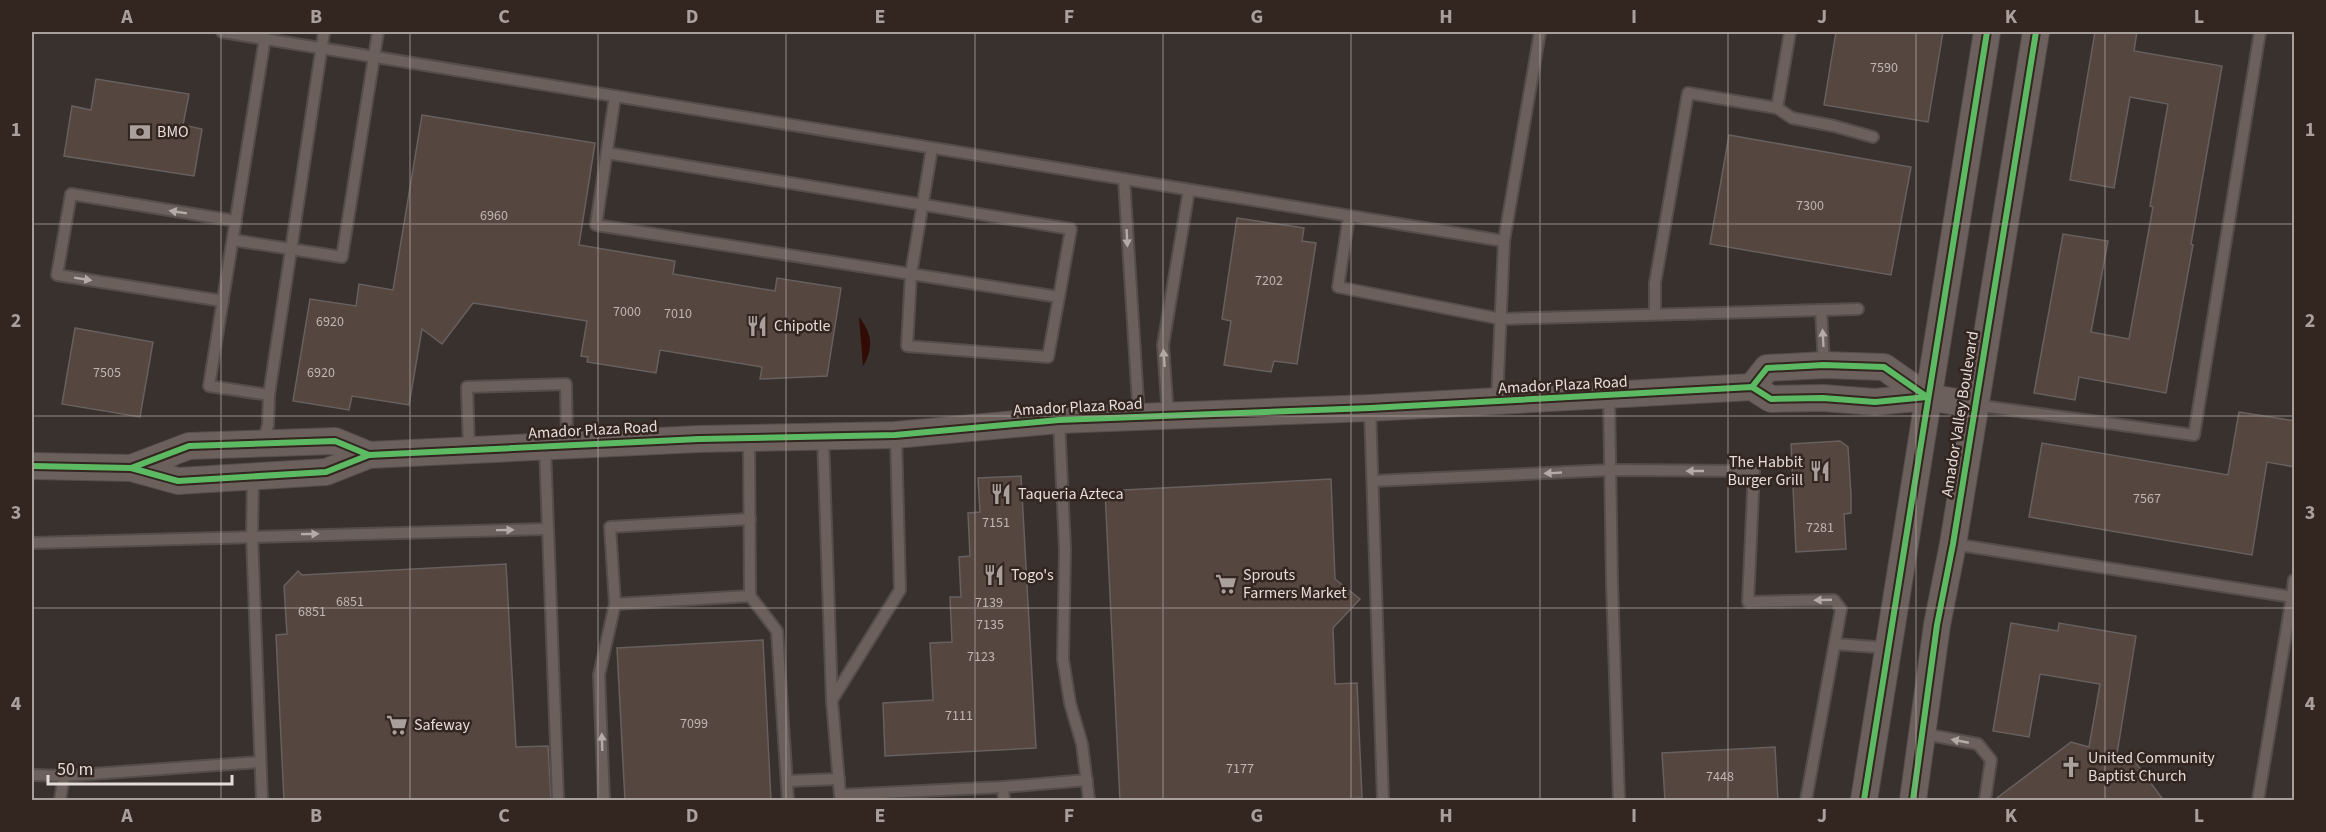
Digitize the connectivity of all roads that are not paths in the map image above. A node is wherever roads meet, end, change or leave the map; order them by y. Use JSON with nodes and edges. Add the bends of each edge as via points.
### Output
{"nodes":[{"id":1,"x":222,"y":32,"type":"edge"},
{"id":2,"x":324,"y":32,"type":"edge"},
{"id":3,"x":378,"y":32,"type":"edge"},
{"id":4,"x":1540,"y":32,"type":"edge"},
{"id":5,"x":1790,"y":32,"type":"edge"},
{"id":6,"x":1987,"y":32,"type":"edge"},
{"id":7,"x":2036,"y":32,"type":"edge"},
{"id":8,"x":2260,"y":32,"type":"edge"},
{"id":9,"x":265,"y":38,"type":"junction"},
{"id":10,"x":322,"y":48,"type":"junction"},
{"id":11,"x":374,"y":56,"type":"junction"},
{"id":12,"x":615,"y":96,"type":"junction"},
{"id":13,"x":1777,"y":108,"type":"junction"},
{"id":14,"x":1873,"y":137,"type":"dead end"},
{"id":15,"x":932,"y":148,"type":"junction"},
{"id":16,"x":607,"y":153,"type":"junction"},
{"id":17,"x":1124,"y":179,"type":"junction"},
{"id":18,"x":1189,"y":190,"type":"junction"},
{"id":19,"x":923,"y":205,"type":"junction"},
{"id":20,"x":1348,"y":216,"type":"junction"},
{"id":21,"x":236,"y":221,"type":"junction"},
{"id":22,"x":232,"y":240,"type":"junction"},
{"id":23,"x":1504,"y":241,"type":"junction"},
{"id":24,"x":291,"y":249,"type":"junction"},
{"id":25,"x":911,"y":274,"type":"junction"},
{"id":26,"x":1059,"y":297,"type":"junction"},
{"id":27,"x":223,"y":301,"type":"junction"},
{"id":28,"x":1858,"y":309,"type":"dead end"},
{"id":29,"x":1821,"y":310,"type":"junction"},
{"id":30,"x":1655,"y":314,"type":"junction"},
{"id":31,"x":1502,"y":319,"type":"junction"},
{"id":32,"x":1824,"y":365,"type":"junction"},
{"id":33,"x":1752,"y":387,"type":"junction"},
{"id":34,"x":269,"y":395,"type":"junction"},
{"id":35,"x":1609,"y":396,"type":"junction"},
{"id":36,"x":1928,"y":397,"type":"junction"},
{"id":37,"x":1497,"y":401,"type":"junction"},
{"id":38,"x":1975,"y":405,"type":"junction"},
{"id":39,"x":1370,"y":408,"type":"junction"},
{"id":40,"x":1168,"y":416,"type":"junction"},
{"id":41,"x":1139,"y":417,"type":"junction"},
{"id":42,"x":1059,"y":420,"type":"junction"},
{"id":43,"x":896,"y":435,"type":"junction"},
{"id":44,"x":823,"y":436,"type":"junction"},
{"id":45,"x":749,"y":438,"type":"junction"},
{"id":46,"x":264,"y":442,"type":"junction"},
{"id":47,"x":556,"y":446,"type":"junction"},
{"id":48,"x":469,"y":449,"type":"junction"},
{"id":49,"x":369,"y":455,"type":"junction"},
{"id":50,"x":32,"y":466,"type":"edge"},
{"id":51,"x":131,"y":468,"type":"junction"},
{"id":52,"x":1611,"y":470,"type":"junction"},
{"id":53,"x":253,"y":477,"type":"junction"},
{"id":54,"x":1373,"y":481,"type":"junction"},
{"id":55,"x":750,"y":519,"type":"junction"},
{"id":56,"x":547,"y":529,"type":"junction"},
{"id":57,"x":252,"y":536,"type":"junction"},
{"id":58,"x":32,"y":543,"type":"edge"},
{"id":59,"x":1953,"y":544,"type":"junction"},
{"id":60,"x":2295,"y":580,"type":"edge"},
{"id":61,"x":750,"y":596,"type":"junction"},
{"id":62,"x":2292,"y":597,"type":"junction"},
{"id":63,"x":615,"y":604,"type":"junction"},
{"id":64,"x":1835,"y":644,"type":"junction"},
{"id":65,"x":1889,"y":648,"type":"junction"},
{"id":66,"x":832,"y":701,"type":"junction"},
{"id":67,"x":1924,"y":734,"type":"junction"},
{"id":68,"x":260,"y":762,"type":"junction"},
{"id":69,"x":32,"y":775,"type":"edge"},
{"id":70,"x":64,"y":776,"type":"junction"},
{"id":71,"x":838,"y":779,"type":"junction"},
{"id":72,"x":1087,"y":780,"type":"junction"},
{"id":73,"x":787,"y":781,"type":"junction"},
{"id":74,"x":1003,"y":787,"type":"junction"},
{"id":75,"x":60,"y":801,"type":"edge"},
{"id":76,"x":262,"y":801,"type":"edge"},
{"id":77,"x":558,"y":801,"type":"edge"},
{"id":78,"x":604,"y":801,"type":"edge"},
{"id":79,"x":788,"y":801,"type":"edge"},
{"id":80,"x":1004,"y":801,"type":"edge"},
{"id":81,"x":1089,"y":801,"type":"edge"},
{"id":82,"x":1383,"y":801,"type":"edge"},
{"id":83,"x":1619,"y":801,"type":"edge"},
{"id":84,"x":1806,"y":801,"type":"edge"},
{"id":85,"x":1864,"y":801,"type":"edge"},
{"id":86,"x":1913,"y":801,"type":"edge"},
{"id":87,"x":1985,"y":801,"type":"edge"},
{"id":88,"x":2258,"y":801,"type":"edge"}],
"edges":[{"from":1,"to":9,"type":"lane"},
{"from":2,"to":10,"type":"lane"},
{"from":3,"to":11,"type":"lane"},
{"from":4,"to":23,"type":"lane"},
{"from":5,"to":13,"type":"lane"},
{"from":6,"to":36,"type":"street","name":"Amador Valley Boulevard"},
{"from":7,"to":38,"type":"street","name":"Amador Valley Boulevard"},
{"from":8,"to":38,"type":"lane","via":[[2194,435]]},
{"from":9,"to":10,"type":"lane"},
{"from":9,"to":21,"type":"lane"},
{"from":10,"to":11,"type":"lane"},
{"from":10,"to":24,"type":"lane"},
{"from":11,"to":12,"type":"lane"},
{"from":11,"to":24,"type":"lane","via":[[342,257]]},
{"from":12,"to":15,"type":"lane"},
{"from":12,"to":16,"type":"lane"},
{"from":13,"to":14,"type":"lane","via":[[1792,118]]},
{"from":13,"to":30,"type":"lane","via":[[1688,93],[1655,283]]},
{"from":15,"to":17,"type":"lane"},
{"from":15,"to":19,"type":"lane"},
{"from":16,"to":19,"type":"lane"},
{"from":16,"to":25,"type":"lane","via":[[596,225]]},
{"from":17,"to":18,"type":"lane"},
{"from":17,"to":41,"type":"lane","one_way":true},
{"from":18,"to":20,"type":"lane"},
{"from":40,"to":18,"type":"lane","one_way":true,"via":[[1163,345]]},
{"from":19,"to":25,"type":"lane"},
{"from":19,"to":26,"type":"lane","via":[[1071,230]]},
{"from":20,"to":23,"type":"lane"},
{"from":20,"to":31,"type":"lane","via":[[1338,287]]},
{"from":21,"to":22,"type":"lane"},
{"from":21,"to":27,"type":"lane","one_way":true,"via":[[71,195],[57,275]]},
{"from":22,"to":24,"type":"lane"},
{"from":22,"to":27,"type":"lane"},
{"from":23,"to":31,"type":"lane"},
{"from":24,"to":34,"type":"lane"},
{"from":25,"to":26,"type":"lane"},
{"from":25,"to":26,"type":"lane","via":[[907,346],[1048,357]]},
{"from":27,"to":34,"type":"lane","via":[[209,386]]},
{"from":28,"to":29,"type":"lane"},
{"from":29,"to":30,"type":"lane"},
{"from":32,"to":29,"type":"lane","one_way":true},
{"from":30,"to":31,"type":"lane"},
{"from":31,"to":37,"type":"lane"},
{"from":32,"to":33,"type":"street","name":"Amador Plaza Road","via":[[1767,368]]},
{"from":32,"to":36,"type":"street","name":"Amador Plaza Road","via":[[1884,366]]},
{"from":33,"to":35,"type":"street","name":"Amador Plaza Road"},
{"from":33,"to":36,"type":"street","name":"Amador Plaza Road","via":[[1771,399],[1875,402]]},
{"from":34,"to":46,"type":"lane"},
{"from":35,"to":37,"type":"street","name":"Amador Plaza Road"},
{"from":35,"to":52,"type":"lane"},
{"from":36,"to":38,"type":"street","name":"Amador Plaza Road"},
{"from":36,"to":65,"type":"street","name":"Amador Valley Boulevard"},
{"from":37,"to":39,"type":"street","name":"Amador Plaza Road"},
{"from":38,"to":59,"type":"street","name":"Amador Valley Boulevard"},
{"from":39,"to":40,"type":"street","name":"Amador Plaza Road"},
{"from":39,"to":54,"type":"lane"},
{"from":40,"to":41,"type":"street","name":"Amador Plaza Road"},
{"from":41,"to":42,"type":"street","name":"Amador Plaza Road"},
{"from":42,"to":43,"type":"street","name":"Amador Plaza Road"},
{"from":42,"to":72,"type":"lane","via":[[1065,549],[1063,659]]},
{"from":43,"to":44,"type":"street","name":"Amador Plaza Road"},
{"from":43,"to":66,"type":"lane","via":[[900,591]]},
{"from":44,"to":45,"type":"street","name":"Amador Plaza Road"},
{"from":44,"to":66,"type":"lane"},
{"from":45,"to":47,"type":"street","name":"Amador Plaza Road"},
{"from":45,"to":55,"type":"lane"},
{"from":46,"to":49,"type":"street","name":"Amador Plaza Road","via":[[335,441]]},
{"from":46,"to":51,"type":"street","name":"Amador Plaza Road","via":[[189,446]]},
{"from":47,"to":48,"type":"street","name":"Amador Plaza Road"},
{"from":47,"to":48,"type":"lane","via":[[566,384],[467,387]]},
{"from":47,"to":56,"type":"lane"},
{"from":48,"to":49,"type":"street","name":"Amador Plaza Road"},
{"from":49,"to":53,"type":"street","name":"Amador Plaza Road","via":[[326,472]]},
{"from":50,"to":51,"type":"street","name":"Amador Plaza Road"},
{"from":51,"to":53,"type":"street","name":"Amador Plaza Road","via":[[178,481]]},
{"from":52,"to":54,"type":"lane","one_way":true},
{"from":64,"to":52,"type":"lane","one_way":true,"via":[[1841,609],[1834,600],[1748,602],[1754,471]]},
{"from":52,"to":83,"type":"lane"},
{"from":53,"to":57,"type":"lane"},
{"from":54,"to":82,"type":"lane"},
{"from":55,"to":61,"type":"lane"},
{"from":55,"to":63,"type":"lane","via":[[610,527]]},
{"from":57,"to":56,"type":"lane","one_way":true},
{"from":56,"to":77,"type":"lane"},
{"from":57,"to":58,"type":"lane"},
{"from":57,"to":68,"type":"lane"},
{"from":59,"to":62,"type":"lane"},
{"from":59,"to":67,"type":"street","name":"Amador Valley Boulevard","via":[[1937,625]]},
{"from":60,"to":62,"type":"lane"},
{"from":61,"to":63,"type":"lane"},
{"from":61,"to":73,"type":"lane","via":[[777,631]]},
{"from":62,"to":88,"type":"lane"},
{"from":78,"to":63,"type":"lane","one_way":true,"via":[[599,675]]},
{"from":64,"to":65,"type":"lane"},
{"from":64,"to":84,"type":"lane"},
{"from":65,"to":85,"type":"street","name":"Amador Valley Boulevard"},
{"from":66,"to":71,"type":"lane"},
{"from":67,"to":86,"type":"street","name":"Amador Valley Boulevard"},
{"from":87,"to":67,"type":"lane","one_way":true,"via":[[1991,760],[1978,744]]},
{"from":68,"to":70,"type":"lane"},
{"from":68,"to":76,"type":"lane"},
{"from":69,"to":70,"type":"lane"},
{"from":70,"to":75,"type":"lane"},
{"from":71,"to":73,"type":"lane"},
{"from":71,"to":74,"type":"lane","via":[[840,795]]},
{"from":72,"to":74,"type":"lane"},
{"from":72,"to":81,"type":"lane"},
{"from":73,"to":79,"type":"lane"},
{"from":74,"to":80,"type":"lane"}]}
